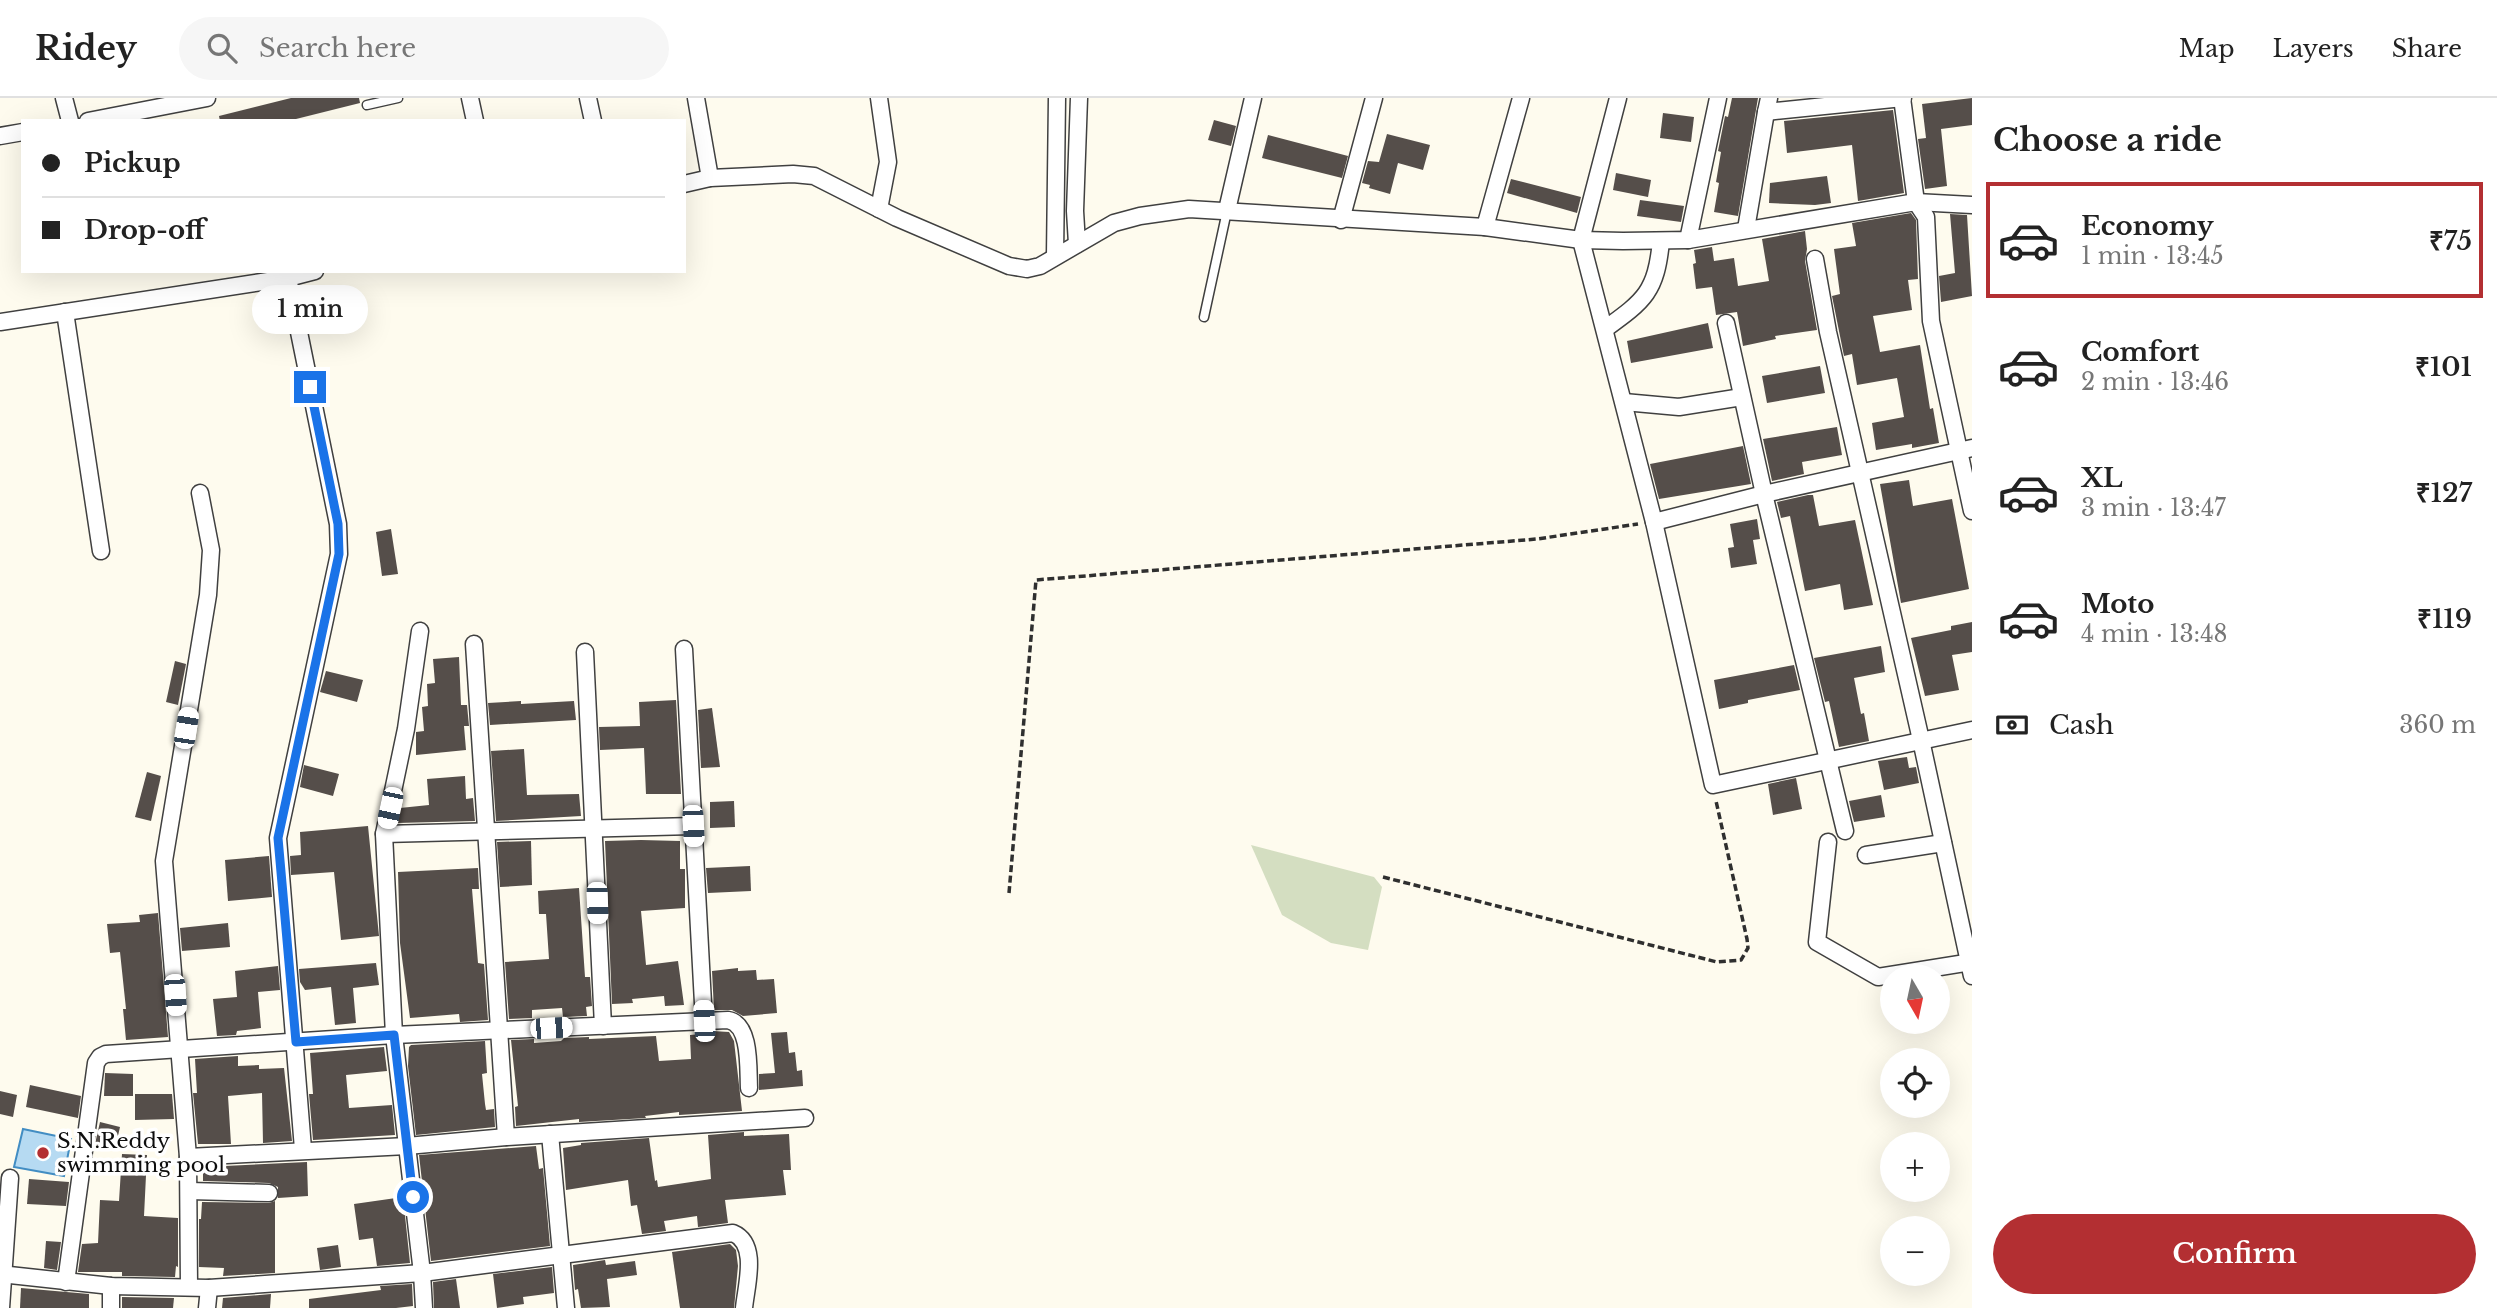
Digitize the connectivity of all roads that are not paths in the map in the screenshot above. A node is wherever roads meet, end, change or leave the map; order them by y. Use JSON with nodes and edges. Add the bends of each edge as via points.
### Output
{"nodes":[{"id":1,"x":64,"y":98,"type":"edge"},
{"id":2,"x":207,"y":98,"type":"edge"},
{"id":3,"x":398,"y":98,"type":"edge"},
{"id":4,"x":470,"y":98,"type":"edge"},
{"id":5,"x":588,"y":98,"type":"edge"},
{"id":6,"x":696,"y":98,"type":"edge"},
{"id":7,"x":879,"y":98,"type":"edge"},
{"id":8,"x":1057,"y":98,"type":"edge"},
{"id":9,"x":1079,"y":98,"type":"edge"},
{"id":10,"x":1374,"y":98,"type":"edge"},
{"id":11,"x":1521,"y":98,"type":"edge"},
{"id":12,"x":1618,"y":98,"type":"edge"},
{"id":13,"x":1718,"y":98,"type":"edge"},
{"id":14,"x":1902,"y":98,"type":"edge"},
{"id":15,"x":1251,"y":99,"type":"edge"},
{"id":16,"x":155,"y":103,"type":"edge"},
{"id":17,"x":367,"y":105,"type":"dead end"},
{"id":18,"x":1767,"y":105,"type":"edge"},
{"id":19,"x":69,"y":119,"type":"edge"},
{"id":20,"x":95,"y":119,"type":"edge"},
{"id":21,"x":475,"y":119,"type":"edge"},
{"id":22,"x":593,"y":119,"type":"edge"},
{"id":23,"x":21,"y":132,"type":"edge"},
{"id":24,"x":0,"y":136,"type":"edge"},
{"id":25,"x":710,"y":178,"type":"junction"},
{"id":26,"x":686,"y":184,"type":"edge"},
{"id":27,"x":1916,"y":202,"type":"junction"},
{"id":28,"x":1972,"y":205,"type":"edge"},
{"id":29,"x":879,"y":209,"type":"junction"},
{"id":30,"x":1227,"y":210,"type":"junction"},
{"id":31,"x":1341,"y":220,"type":"junction"},
{"id":32,"x":1485,"y":227,"type":"junction"},
{"id":33,"x":1746,"y":229,"type":"junction"},
{"id":34,"x":1581,"y":240,"type":"junction"},
{"id":35,"x":1688,"y":240,"type":"junction"},
{"id":36,"x":1661,"y":241,"type":"junction"},
{"id":37,"x":1077,"y":244,"type":"junction"},
{"id":38,"x":1055,"y":256,"type":"junction"},
{"id":39,"x":1815,"y":258,"type":"dead end"},
{"id":40,"x":307,"y":273,"type":"edge"},
{"id":41,"x":288,"y":278,"type":"junction"},
{"id":42,"x":65,"y":312,"type":"junction"},
{"id":43,"x":1204,"y":317,"type":"dead end"},
{"id":44,"x":0,"y":322,"type":"edge"},
{"id":45,"x":1726,"y":323,"type":"dead end"},
{"id":46,"x":1605,"y":329,"type":"junction"},
{"id":47,"x":1742,"y":397,"type":"junction"},
{"id":48,"x":1624,"y":402,"type":"junction"},
{"id":49,"x":1965,"y":450,"type":"edge"},
{"id":50,"x":1860,"y":473,"type":"junction"},
{"id":51,"x":201,"y":493,"type":"dead end"},
{"id":52,"x":1764,"y":494,"type":"junction"},
{"id":53,"x":1972,"y":511,"type":"edge"},
{"id":54,"x":1654,"y":522,"type":"junction"},
{"id":55,"x":101,"y":551,"type":"dead end"},
{"id":56,"x":420,"y":631,"type":"dead end"},
{"id":57,"x":474,"y":644,"type":"dead end"},
{"id":58,"x":684,"y":649,"type":"dead end"},
{"id":59,"x":585,"y":652,"type":"dead end"},
{"id":60,"x":1972,"y":730,"type":"edge"},
{"id":61,"x":1921,"y":740,"type":"junction"},
{"id":62,"x":1828,"y":760,"type":"junction"},
{"id":63,"x":693,"y":826,"type":"junction"},
{"id":64,"x":594,"y":829,"type":"junction"},
{"id":65,"x":486,"y":831,"type":"junction"},
{"id":66,"x":1845,"y":831,"type":"dead end"},
{"id":67,"x":384,"y":834,"type":"junction"},
{"id":68,"x":1828,"y":842,"type":"dead end"},
{"id":69,"x":1943,"y":843,"type":"junction"},
{"id":70,"x":1866,"y":855,"type":"dead end"},
{"id":71,"x":1971,"y":967,"type":"edge"},
{"id":72,"x":704,"y":1021,"type":"junction"},
{"id":73,"x":603,"y":1026,"type":"junction"},
{"id":74,"x":499,"y":1031,"type":"junction"},
{"id":75,"x":394,"y":1035,"type":"junction"},
{"id":76,"x":296,"y":1042,"type":"junction"},
{"id":77,"x":179,"y":1049,"type":"junction"},
{"id":78,"x":749,"y":1088,"type":"dead end"},
{"id":79,"x":805,"y":1118,"type":"dead end"},
{"id":80,"x":551,"y":1134,"type":"junction"},
{"id":81,"x":506,"y":1137,"type":"junction"},
{"id":82,"x":407,"y":1146,"type":"junction"},
{"id":83,"x":303,"y":1149,"type":"junction"},
{"id":84,"x":188,"y":1157,"type":"junction"},
{"id":85,"x":10,"y":1178,"type":"dead end"},
{"id":86,"x":189,"y":1191,"type":"junction"},
{"id":87,"x":269,"y":1193,"type":"dead end"},
{"id":88,"x":561,"y":1256,"type":"junction"},
{"id":89,"x":422,"y":1273,"type":"junction"},
{"id":90,"x":1,"y":1274,"type":"edge"},
{"id":91,"x":66,"y":1282,"type":"junction"},
{"id":92,"x":111,"y":1286,"type":"junction"},
{"id":93,"x":189,"y":1287,"type":"junction"},
{"id":94,"x":209,"y":1288,"type":"junction"},
{"id":95,"x":1,"y":1308,"type":"edge"},
{"id":96,"x":111,"y":1308,"type":"edge"},
{"id":97,"x":207,"y":1308,"type":"edge"},
{"id":98,"x":424,"y":1308,"type":"edge"},
{"id":99,"x":566,"y":1308,"type":"edge"},
{"id":100,"x":744,"y":1308,"type":"edge"}],
"edges":[{"from":1,"to":19,"type":"street"},
{"from":2,"to":16,"type":"street"},
{"from":3,"to":17,"type":"lane"},
{"from":4,"to":21,"type":"street"},
{"from":5,"to":22,"type":"street"},
{"from":6,"to":25,"type":"street"},
{"from":7,"to":29,"type":"street","via":[[888,162]]},
{"from":8,"to":38,"type":"street"},
{"from":9,"to":37,"type":"street"},
{"from":10,"to":31,"type":"street"},
{"from":11,"to":32,"type":"street"},
{"from":12,"to":34,"type":"street"},
{"from":13,"to":35,"type":"street"},
{"from":14,"to":18,"type":"street"},
{"from":14,"to":27,"type":"street"},
{"from":15,"to":30,"type":"street"},
{"from":16,"to":20,"type":"street"},
{"from":18,"to":33,"type":"street"},
{"from":23,"to":24,"type":"street"},
{"from":25,"to":26,"type":"street"},
{"from":25,"to":29,"type":"street","via":[[814,176]]},
{"from":27,"to":28,"type":"street"},
{"from":27,"to":33,"type":"street"},
{"from":27,"to":49,"type":"street","via":[[1926,216],[1931,321]]},
{"from":29,"to":38,"type":"street","via":[[1009,266],[1027,269]]},
{"from":30,"to":31,"type":"street"},
{"from":30,"to":37,"type":"street","via":[[1189,209],[1140,216],[1114,223]]},
{"from":30,"to":43,"type":"lane"},
{"from":31,"to":32,"type":"street"},
{"from":32,"to":34,"type":"street"},
{"from":33,"to":35,"type":"street"},
{"from":34,"to":36,"type":"street"},
{"from":34,"to":46,"type":"street"},
{"from":35,"to":36,"type":"street"},
{"from":36,"to":46,"type":"street","via":[[1658,273],[1641,302]]},
{"from":37,"to":38,"type":"street"},
{"from":39,"to":50,"type":"street"},
{"from":40,"to":41,"type":"street"},
{"from":41,"to":42,"type":"street"},
{"from":41,"to":76,"type":"street","via":[[338,524],[339,554],[278,838]]},
{"from":42,"to":44,"type":"street"},
{"from":42,"to":55,"type":"street"},
{"from":45,"to":47,"type":"street"},
{"from":46,"to":48,"type":"street"},
{"from":47,"to":48,"type":"street","via":[[1679,407]]},
{"from":47,"to":52,"type":"street"},
{"from":48,"to":54,"type":"street"},
{"from":49,"to":50,"type":"street"},
{"from":49,"to":53,"type":"street"},
{"from":50,"to":52,"type":"street"},
{"from":50,"to":61,"type":"street"},
{"from":51,"to":77,"type":"street","via":[[211,550],[208,595],[164,861]]},
{"from":52,"to":54,"type":"street"},
{"from":52,"to":62,"type":"street"},
{"from":54,"to":62,"type":"street","via":[[1713,785]]},
{"from":56,"to":67,"type":"street"},
{"from":57,"to":65,"type":"street"},
{"from":58,"to":63,"type":"street"},
{"from":59,"to":64,"type":"street"},
{"from":60,"to":61,"type":"street"},
{"from":61,"to":62,"type":"street"},
{"from":61,"to":69,"type":"street"},
{"from":62,"to":66,"type":"street"},
{"from":63,"to":64,"type":"street"},
{"from":63,"to":72,"type":"street"},
{"from":64,"to":65,"type":"street"},
{"from":64,"to":73,"type":"street"},
{"from":65,"to":67,"type":"street"},
{"from":65,"to":74,"type":"street"},
{"from":67,"to":75,"type":"street"},
{"from":68,"to":71,"type":"street","via":[[1817,942],[1878,977]]},
{"from":69,"to":70,"type":"street"},
{"from":69,"to":71,"type":"street"},
{"from":72,"to":73,"type":"street"},
{"from":72,"to":78,"type":"street","via":[[728,1020],[740,1025]]},
{"from":73,"to":74,"type":"street"},
{"from":74,"to":75,"type":"street"},
{"from":74,"to":81,"type":"street"},
{"from":75,"to":76,"type":"street"},
{"from":75,"to":82,"type":"street"},
{"from":76,"to":77,"type":"street"},
{"from":76,"to":83,"type":"street"},
{"from":77,"to":84,"type":"street"},
{"from":77,"to":91,"type":"street","via":[[106,1054],[96,1063]]},
{"from":79,"to":80,"type":"street"},
{"from":80,"to":81,"type":"street"},
{"from":80,"to":88,"type":"street"},
{"from":81,"to":82,"type":"street"},
{"from":82,"to":83,"type":"street"},
{"from":82,"to":89,"type":"street"},
{"from":83,"to":84,"type":"street"},
{"from":84,"to":86,"type":"street"},
{"from":85,"to":90,"type":"street"},
{"from":86,"to":87,"type":"street"},
{"from":86,"to":93,"type":"street"},
{"from":88,"to":89,"type":"street"},
{"from":88,"to":99,"type":"street"},
{"from":88,"to":100,"type":"street","via":[[733,1233],[748,1249]]},
{"from":89,"to":94,"type":"street"},
{"from":89,"to":98,"type":"street"},
{"from":90,"to":91,"type":"street"},
{"from":90,"to":95,"type":"street"},
{"from":91,"to":92,"type":"street"},
{"from":92,"to":93,"type":"street"},
{"from":92,"to":96,"type":"street"},
{"from":93,"to":94,"type":"street"},
{"from":94,"to":97,"type":"street"}]}
